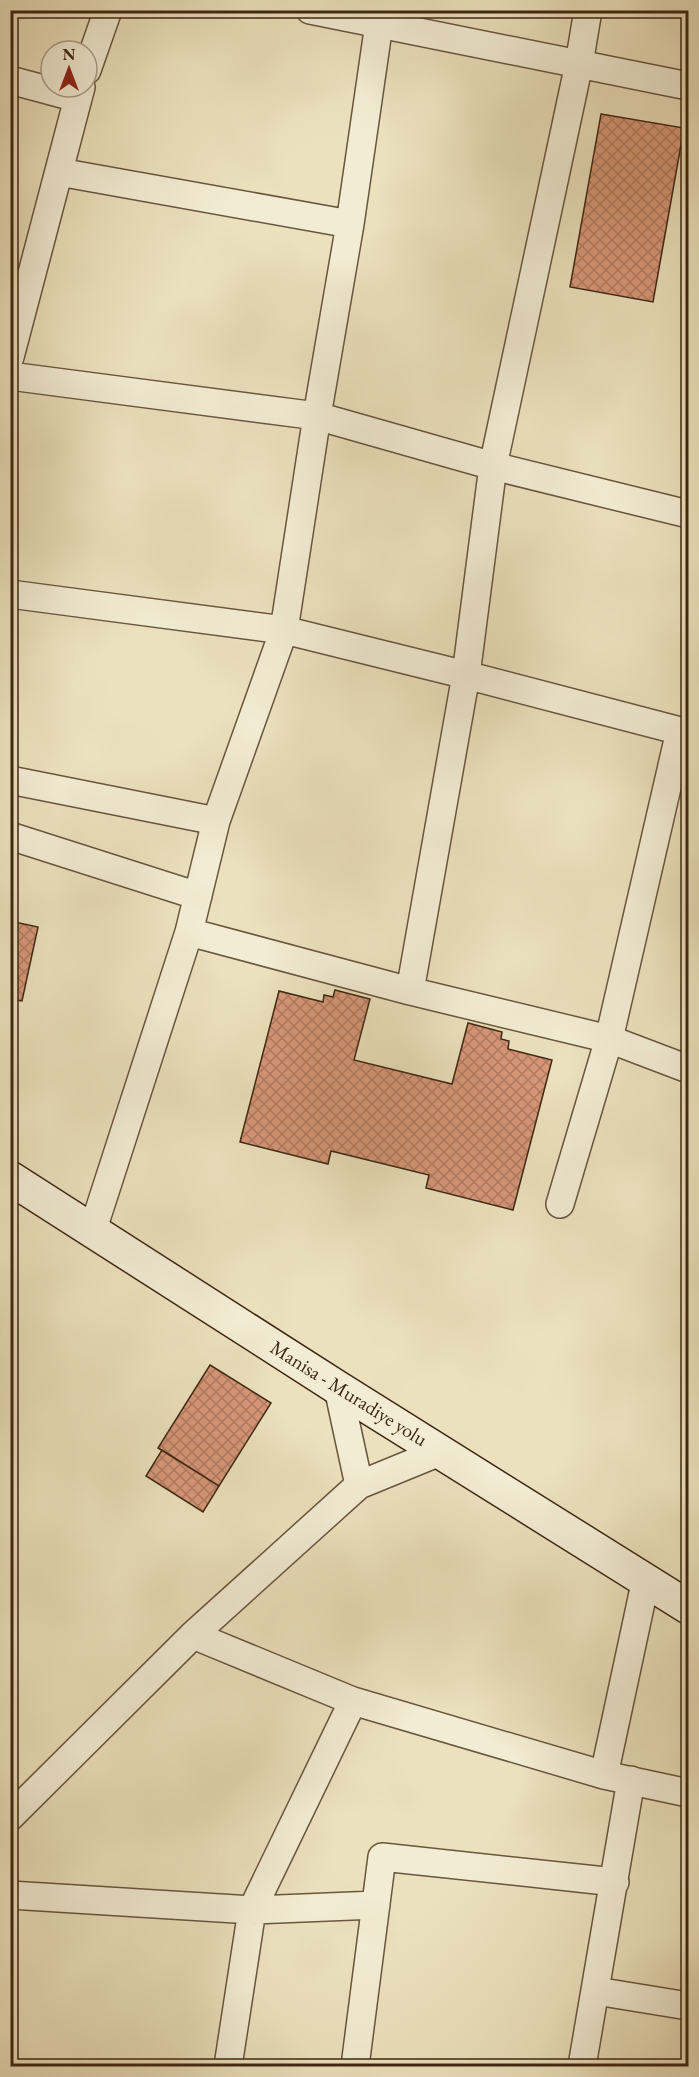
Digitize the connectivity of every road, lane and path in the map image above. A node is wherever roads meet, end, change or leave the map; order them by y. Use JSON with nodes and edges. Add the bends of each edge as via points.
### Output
{"nodes":[{"id":1,"x":108,"y":10,"type":"edge"},
{"id":2,"x":310,"y":10,"type":"edge"},
{"id":3,"x":588,"y":10,"type":"edge"},
{"id":4,"x":380,"y":18,"type":"edge"},
{"id":5,"x":98,"y":39,"type":"edge"},
{"id":6,"x":579,"y":64,"type":"junction"},
{"id":7,"x":10,"y":80,"type":"edge"},
{"id":8,"x":39,"y":85,"type":"edge"},
{"id":9,"x":688,"y":86,"type":"edge"},
{"id":10,"x":77,"y":99,"type":"edge"},
{"id":11,"x":58,"y":172,"type":"junction"},
{"id":12,"x":350,"y":224,"type":"junction"},
{"id":13,"x":10,"y":357,"type":"edge"},
{"id":14,"x":10,"y":376,"type":"edge"},
{"id":15,"x":317,"y":416,"type":"junction"},
{"id":16,"x":493,"y":465,"type":"junction"},
{"id":17,"x":688,"y":514,"type":"edge"},
{"id":18,"x":10,"y":594,"type":"edge"},
{"id":19,"x":284,"y":630,"type":"junction"},
{"id":20,"x":466,"y":675,"type":"junction"},
{"id":21,"x":684,"y":732,"type":"edge"},
{"id":22,"x":10,"y":780,"type":"edge"},
{"id":23,"x":216,"y":821,"type":"junction"},
{"id":24,"x":10,"y":836,"type":"edge"},
{"id":25,"x":198,"y":896,"type":"junction"},
{"id":26,"x":189,"y":932,"type":"junction"},
{"id":27,"x":410,"y":991,"type":"junction"},
{"id":28,"x":609,"y":1039,"type":"junction"},
{"id":29,"x":688,"y":1069,"type":"edge"},
{"id":30,"x":10,"y":1178,"type":"edge"},
{"id":31,"x":560,"y":1204,"type":"dead end"},
{"id":32,"x":93,"y":1229,"type":"junction"},
{"id":33,"x":338,"y":1388,"type":"junction"},
{"id":34,"x":442,"y":1451,"type":"junction"},
{"id":35,"x":359,"y":1485,"type":"junction"},
{"id":36,"x":646,"y":1579,"type":"junction"},
{"id":37,"x":688,"y":1607,"type":"edge"},
{"id":38,"x":193,"y":1635,"type":"junction"},
{"id":39,"x":352,"y":1701,"type":"junction"},
{"id":40,"x":604,"y":1775,"type":"junction"},
{"id":41,"x":631,"y":1780,"type":"junction"},
{"id":42,"x":688,"y":1793,"type":"edge"},
{"id":43,"x":10,"y":1816,"type":"edge"},
{"id":44,"x":615,"y":1882,"type":"junction"},
{"id":45,"x":10,"y":1895,"type":"edge"},
{"id":46,"x":375,"y":1905,"type":"junction"},
{"id":47,"x":252,"y":1910,"type":"junction"},
{"id":48,"x":596,"y":1991,"type":"junction"},
{"id":49,"x":688,"y":2006,"type":"edge"},
{"id":50,"x":228,"y":2067,"type":"edge"},
{"id":51,"x":355,"y":2067,"type":"edge"},
{"id":52,"x":582,"y":2067,"type":"edge"}],
"edges":[{"from":1,"to":5,"type":"street"},
{"from":2,"to":4,"type":"street"},
{"from":3,"to":6,"type":"street"},
{"from":4,"to":6,"type":"street"},
{"from":4,"to":12,"type":"street"},
{"from":6,"to":9,"type":"street"},
{"from":6,"to":16,"type":"street"},
{"from":7,"to":8,"type":"street"},
{"from":10,"to":11,"type":"street"},
{"from":11,"to":12,"type":"street"},
{"from":11,"to":13,"type":"street"},
{"from":12,"to":15,"type":"street"},
{"from":14,"to":15,"type":"street"},
{"from":15,"to":16,"type":"street"},
{"from":15,"to":19,"type":"street"},
{"from":16,"to":17,"type":"street"},
{"from":16,"to":20,"type":"street"},
{"from":18,"to":19,"type":"street"},
{"from":19,"to":20,"type":"street"},
{"from":19,"to":23,"type":"street"},
{"from":20,"to":21,"type":"street"},
{"from":20,"to":27,"type":"street"},
{"from":21,"to":28,"type":"street"},
{"from":22,"to":23,"type":"street"},
{"from":23,"to":25,"type":"street"},
{"from":24,"to":25,"type":"street"},
{"from":25,"to":26,"type":"street"},
{"from":26,"to":27,"type":"street"},
{"from":26,"to":32,"type":"street"},
{"from":27,"to":28,"type":"street"},
{"from":28,"to":29,"type":"street"},
{"from":28,"to":31,"type":"street"},
{"from":30,"to":32,"type":"main road","name":"Manisa - Muradiye yolu"},
{"from":32,"to":33,"type":"main road","name":"Manisa - Muradiye yolu"},
{"from":33,"to":34,"type":"main road","name":"Manisa - Muradiye yolu"},
{"from":33,"to":35,"type":"street"},
{"from":34,"to":35,"type":"street"},
{"from":34,"to":36,"type":"main road","name":"Manisa - Muradiye yolu"},
{"from":35,"to":38,"type":"street"},
{"from":36,"to":37,"type":"main road","name":"Manisa - Muradiye yolu"},
{"from":36,"to":40,"type":"street"},
{"from":38,"to":39,"type":"street"},
{"from":38,"to":43,"type":"street"},
{"from":39,"to":40,"type":"street"},
{"from":39,"to":47,"type":"street"},
{"from":40,"to":41,"type":"street"},
{"from":41,"to":42,"type":"street"},
{"from":41,"to":44,"type":"street"},
{"from":44,"to":46,"type":"street","via":[[382,1857]]},
{"from":44,"to":48,"type":"street"},
{"from":45,"to":47,"type":"street"},
{"from":46,"to":47,"type":"street"},
{"from":46,"to":51,"type":"street"},
{"from":47,"to":50,"type":"street"},
{"from":48,"to":49,"type":"street"},
{"from":48,"to":52,"type":"street"}]}
